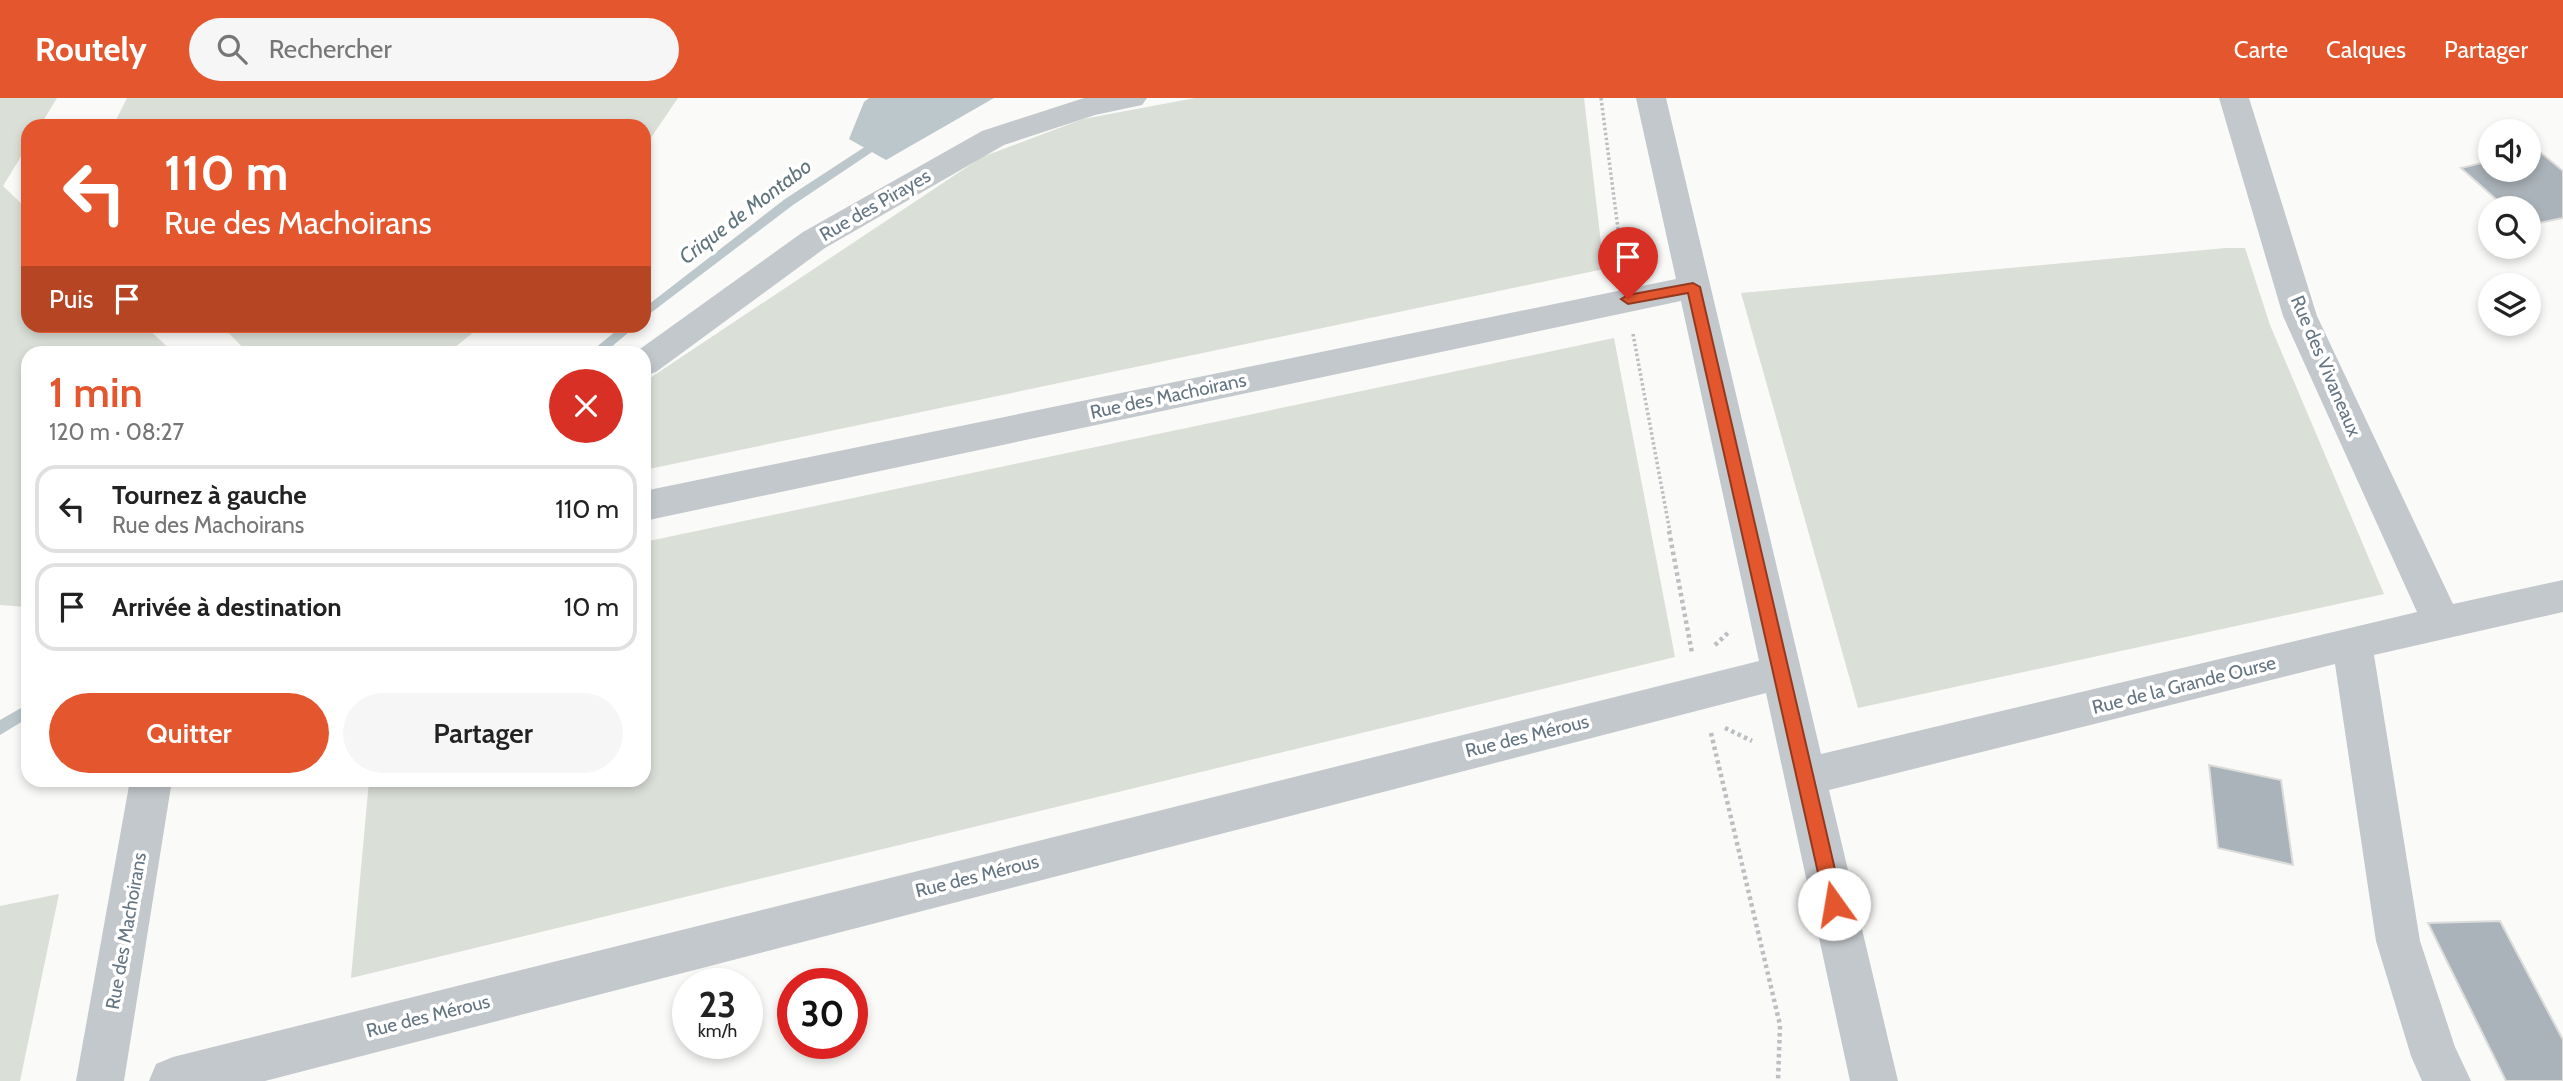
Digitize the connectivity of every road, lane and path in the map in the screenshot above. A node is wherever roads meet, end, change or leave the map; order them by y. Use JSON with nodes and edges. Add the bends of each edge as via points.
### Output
{"nodes":[{"id":1,"x":1132,"y":98,"type":"edge"},
{"id":2,"x":1601,"y":98,"type":"edge"},
{"id":3,"x":1651,"y":98,"type":"edge"},
{"id":4,"x":2234,"y":98,"type":"edge"},
{"id":5,"x":1625,"y":280,"type":"dead end"},
{"id":6,"x":1693,"y":287,"type":"junction"},
{"id":7,"x":1631,"y":321,"type":"dead end"},
{"id":8,"x":651,"y":358,"type":"edge"},
{"id":9,"x":651,"y":505,"type":"edge"},
{"id":10,"x":2563,"y":596,"type":"edge"},
{"id":11,"x":2443,"y":625,"type":"junction"},
{"id":12,"x":2352,"y":643,"type":"junction"},
{"id":13,"x":1695,"y":664,"type":"dead end"},
{"id":14,"x":1782,"y":672,"type":"junction"},
{"id":15,"x":1708,"y":720,"type":"dead end"},
{"id":16,"x":1805,"y":777,"type":"junction"},
{"id":17,"x":150,"y":787,"type":"edge"},
{"id":18,"x":100,"y":1081,"type":"edge"},
{"id":19,"x":173,"y":1081,"type":"edge"},
{"id":20,"x":1778,"y":1081,"type":"edge"},
{"id":21,"x":1874,"y":1081,"type":"edge"},
{"id":22,"x":2447,"y":1081,"type":"edge"}],
"edges":[{"from":1,"to":8,"type":"street","name":"Rue des Pirayes","via":[[1090,106],[993,138],[814,240]]},
{"from":2,"to":5,"type":"path"},
{"from":3,"to":6,"type":"street"},
{"from":4,"to":11,"type":"street","name":"Rue des Vivaneaux","via":[[2300,316]]},
{"from":6,"to":9,"type":"street","name":"Rue des Machoirans"},
{"from":6,"to":14,"type":"street"},
{"from":7,"to":13,"type":"path"},
{"from":10,"to":11,"type":"street","name":"Rue de la Grande Ourse"},
{"from":11,"to":12,"type":"street","name":"Rue de la Grande Ourse"},
{"from":12,"to":16,"type":"street","name":"Rue de la Grande Ourse"},
{"from":12,"to":22,"type":"street","via":[[2398,941],[2434,1056]]},
{"from":14,"to":16,"type":"street"},
{"from":14,"to":19,"type":"street","name":"Rue des Mérous"},
{"from":15,"to":20,"type":"path","via":[[1780,1025]]},
{"from":16,"to":21,"type":"street"},
{"from":17,"to":18,"type":"street","name":"Rue des Machoirans"}]}
